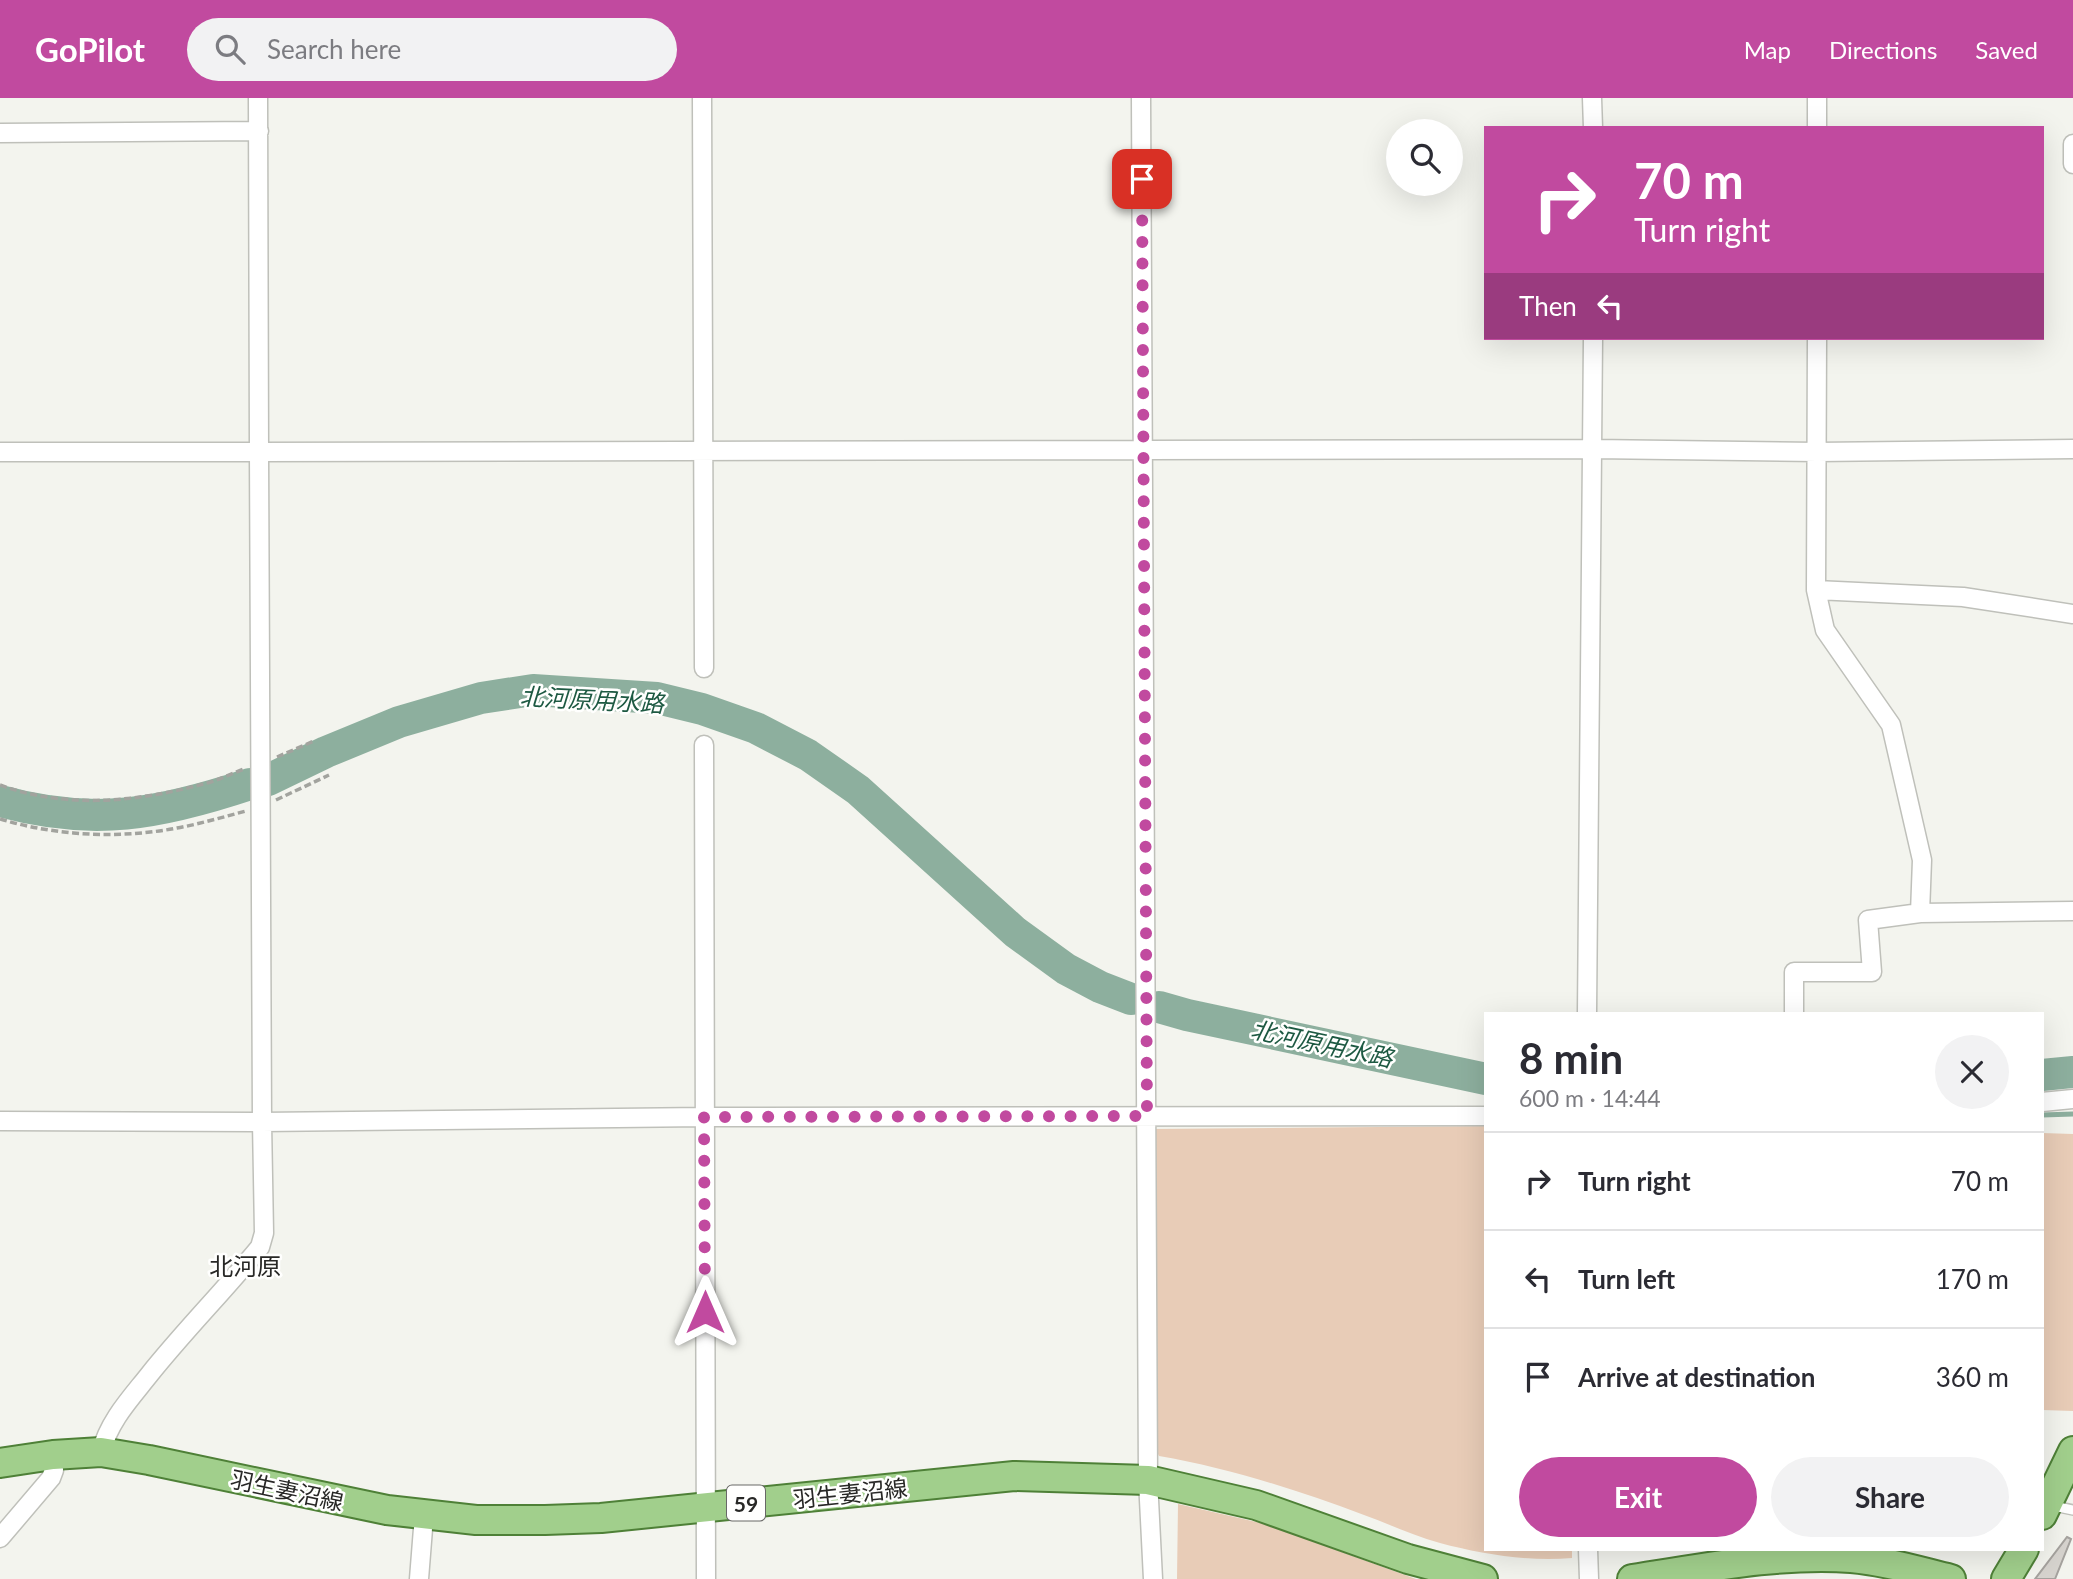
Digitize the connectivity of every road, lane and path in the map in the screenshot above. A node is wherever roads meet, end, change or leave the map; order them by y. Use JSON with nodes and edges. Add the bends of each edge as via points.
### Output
{"nodes":[{"id":1,"x":258,"y":98,"type":"edge"},
{"id":2,"x":702,"y":98,"type":"edge"},
{"id":3,"x":1142,"y":98,"type":"edge"},
{"id":4,"x":1592,"y":98,"type":"edge"},
{"id":5,"x":1817,"y":98,"type":"edge"},
{"id":6,"x":1592,"y":126,"type":"edge"},
{"id":7,"x":1817,"y":126,"type":"edge"},
{"id":8,"x":258,"y":131,"type":"junction"},
{"id":9,"x":0,"y":134,"type":"edge"},
{"id":10,"x":2073,"y":144,"type":"edge"},
{"id":11,"x":2073,"y":164,"type":"edge"},
{"id":12,"x":1593,"y":340,"type":"edge"},
{"id":13,"x":1817,"y":340,"type":"edge"},
{"id":14,"x":1594,"y":449,"type":"junction"},
{"id":15,"x":2073,"y":449,"type":"edge"},
{"id":16,"x":1144,"y":451,"type":"junction"},
{"id":17,"x":0,"y":452,"type":"edge"},
{"id":18,"x":260,"y":452,"type":"junction"},
{"id":19,"x":704,"y":452,"type":"junction"},
{"id":20,"x":1817,"y":452,"type":"junction"},
{"id":21,"x":1816,"y":590,"type":"junction"},
{"id":22,"x":2073,"y":614,"type":"edge"},
{"id":23,"x":704,"y":668,"type":"dead end"},
{"id":24,"x":314,"y":741,"type":"dead end"},
{"id":25,"x":704,"y":745,"type":"dead end"},
{"id":26,"x":261,"y":764,"type":"junction"},
{"id":27,"x":329,"y":775,"type":"dead end"},
{"id":28,"x":0,"y":785,"type":"edge"},
{"id":29,"x":263,"y":807,"type":"junction"},
{"id":30,"x":0,"y":820,"type":"edge"},
{"id":31,"x":2073,"y":911,"type":"edge"},
{"id":32,"x":1920,"y":913,"type":"junction"},
{"id":33,"x":1587,"y":1012,"type":"edge"},
{"id":34,"x":1794,"y":1012,"type":"edge"},
{"id":35,"x":2073,"y":1099,"type":"edge"},
{"id":36,"x":2044,"y":1102,"type":"edge"},
{"id":37,"x":1147,"y":1116,"type":"junction"},
{"id":38,"x":1484,"y":1116,"type":"edge"},
{"id":39,"x":704,"y":1117,"type":"junction"},
{"id":40,"x":0,"y":1121,"type":"edge"},
{"id":41,"x":262,"y":1122,"type":"junction"},
{"id":42,"x":2073,"y":1451,"type":"edge"},
{"id":43,"x":102,"y":1452,"type":"junction"},
{"id":44,"x":52,"y":1455,"type":"junction"},
{"id":45,"x":0,"y":1463,"type":"edge"},
{"id":46,"x":1148,"y":1480,"type":"junction"},
{"id":47,"x":706,"y":1507,"type":"junction"},
{"id":48,"x":2054,"y":1510,"type":"edge"},
{"id":49,"x":424,"y":1516,"type":"junction"},
{"id":50,"x":0,"y":1538,"type":"edge"},
{"id":51,"x":1588,"y":1551,"type":"edge"},
{"id":52,"x":2023,"y":1551,"type":"edge"},
{"id":53,"x":419,"y":1579,"type":"edge"},
{"id":54,"x":706,"y":1579,"type":"edge"},
{"id":55,"x":1153,"y":1579,"type":"edge"},
{"id":56,"x":1483,"y":1579,"type":"edge"},
{"id":57,"x":1589,"y":1579,"type":"edge"},
{"id":58,"x":1632,"y":1579,"type":"edge"},
{"id":59,"x":1951,"y":1579,"type":"edge"},
{"id":60,"x":2006,"y":1579,"type":"edge"}],
"edges":[{"from":1,"to":8,"type":"street"},
{"from":2,"to":19,"type":"street"},
{"from":3,"to":16,"type":"street"},
{"from":4,"to":6,"type":"street"},
{"from":5,"to":7,"type":"street"},
{"from":8,"to":9,"type":"street"},
{"from":8,"to":18,"type":"street"},
{"from":10,"to":11,"type":"street"},
{"from":12,"to":14,"type":"street"},
{"from":13,"to":20,"type":"street"},
{"from":14,"to":16,"type":"street"},
{"from":14,"to":20,"type":"street"},
{"from":14,"to":33,"type":"street"},
{"from":15,"to":20,"type":"street"},
{"from":16,"to":19,"type":"street"},
{"from":16,"to":37,"type":"street"},
{"from":17,"to":18,"type":"street"},
{"from":18,"to":19,"type":"street"},
{"from":18,"to":26,"type":"street"},
{"from":19,"to":23,"type":"street"},
{"from":20,"to":21,"type":"street"},
{"from":21,"to":22,"type":"street","via":[[1963,597]]},
{"from":21,"to":32,"type":"street","via":[[1825,631],[1891,725],[1922,860]]},
{"from":24,"to":26,"type":"path"},
{"from":25,"to":39,"type":"street"},
{"from":26,"to":28,"type":"path","via":[[206,784],[127,799],[53,798]]},
{"from":26,"to":29,"type":"street"},
{"from":27,"to":29,"type":"path"},
{"from":29,"to":30,"type":"path","via":[[177,828],[128,834],[75,834]]},
{"from":29,"to":41,"type":"street"},
{"from":31,"to":32,"type":"street"},
{"from":32,"to":34,"type":"street","via":[[1868,920],[1872,972],[1794,972]]},
{"from":35,"to":36,"type":"street"},
{"from":37,"to":38,"type":"street"},
{"from":37,"to":39,"type":"street"},
{"from":37,"to":46,"type":"street"},
{"from":39,"to":41,"type":"street"},
{"from":39,"to":47,"type":"street"},
{"from":40,"to":41,"type":"street"},
{"from":41,"to":43,"type":"street","via":[[264,1233],[260,1247],[121,1410],[107,1432]]},
{"from":42,"to":48,"type":"main road"},
{"from":43,"to":44,"type":"main road","name":"羽生妻沼線","number":"59"},
{"from":43,"to":49,"type":"main road","name":"羽生妻沼線","number":"59"},
{"from":44,"to":45,"type":"main road","name":"羽生妻沼線","number":"59"},
{"from":44,"to":50,"type":"street","via":[[51,1478]]},
{"from":46,"to":47,"type":"main road","name":"羽生妻沼線","number":"59","via":[[1014,1476]]},
{"from":46,"to":55,"type":"street"},
{"from":46,"to":56,"type":"main road","name":"羽生妻沼線","number":"59","via":[[1256,1505],[1408,1559]]},
{"from":47,"to":49,"type":"main road","name":"羽生妻沼線","number":"59","via":[[545,1520]]},
{"from":47,"to":54,"type":"street"},
{"from":49,"to":53,"type":"street"},
{"from":51,"to":57,"type":"street"},
{"from":52,"to":60,"type":"main road"},
{"from":58,"to":59,"type":"main road","via":[[1820,1557],[1881,1562]]}]}
